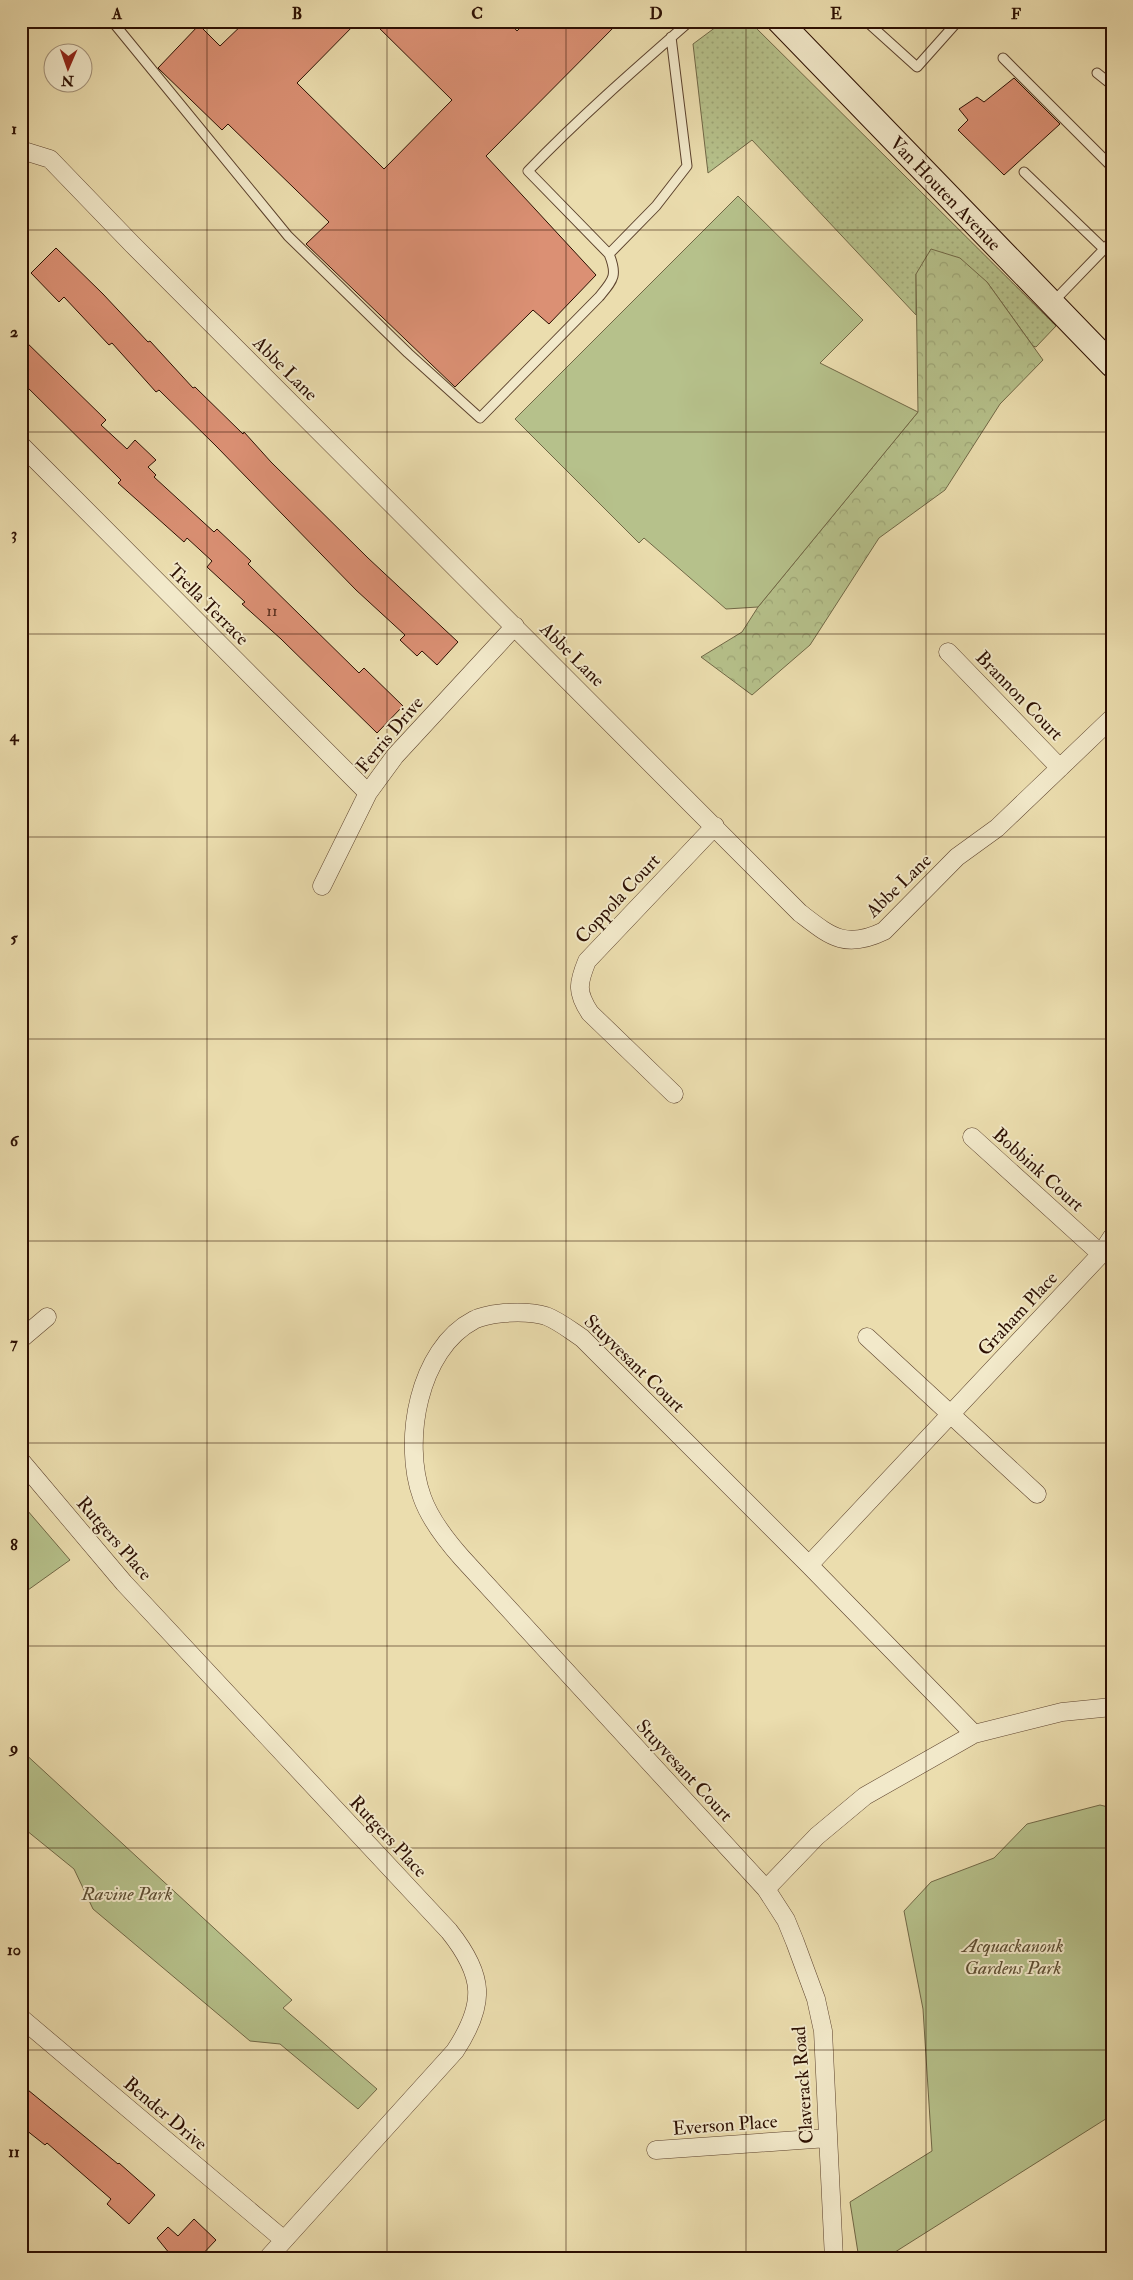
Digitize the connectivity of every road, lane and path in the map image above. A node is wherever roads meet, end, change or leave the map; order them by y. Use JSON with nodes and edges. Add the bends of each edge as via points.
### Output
{"nodes":[{"id":1,"x":112,"y":21,"type":"edge"},
{"id":2,"x":690,"y":21,"type":"edge"},
{"id":3,"x":780,"y":21,"type":"edge"},
{"id":4,"x":866,"y":21,"type":"edge"},
{"id":5,"x":958,"y":21,"type":"edge"},
{"id":6,"x":671,"y":37,"type":"junction"},
{"id":7,"x":1003,"y":58,"type":"dead end"},
{"id":8,"x":1097,"y":73,"type":"dead end"},
{"id":9,"x":1112,"y":85,"type":"edge"},
{"id":10,"x":21,"y":150,"type":"edge"},
{"id":11,"x":1112,"y":167,"type":"edge"},
{"id":12,"x":1024,"y":172,"type":"dead end"},
{"id":13,"x":1112,"y":241,"type":"edge"},
{"id":14,"x":1104,"y":249,"type":"junction"},
{"id":15,"x":609,"y":254,"type":"junction"},
{"id":16,"x":1052,"y":303,"type":"junction"},
{"id":17,"x":1108,"y":352,"type":"edge"},
{"id":18,"x":21,"y":445,"type":"edge"},
{"id":19,"x":515,"y":626,"type":"junction"},
{"id":20,"x":948,"y":652,"type":"dead end"},
{"id":21,"x":1112,"y":718,"type":"edge"},
{"id":22,"x":1060,"y":768,"type":"junction"},
{"id":23,"x":368,"y":793,"type":"junction"},
{"id":24,"x":715,"y":826,"type":"junction"},
{"id":25,"x":322,"y":886,"type":"dead end"},
{"id":26,"x":674,"y":1094,"type":"dead end"},
{"id":27,"x":972,"y":1137,"type":"dead end"},
{"id":28,"x":1112,"y":1237,"type":"edge"},
{"id":29,"x":1101,"y":1254,"type":"junction"},
{"id":30,"x":47,"y":1317,"type":"dead end"},
{"id":31,"x":867,"y":1336,"type":"dead end"},
{"id":32,"x":21,"y":1339,"type":"edge"},
{"id":33,"x":950,"y":1415,"type":"junction"},
{"id":34,"x":21,"y":1461,"type":"edge"},
{"id":35,"x":1037,"y":1494,"type":"dead end"},
{"id":36,"x":809,"y":1565,"type":"junction"},
{"id":37,"x":1112,"y":1707,"type":"edge"},
{"id":38,"x":974,"y":1734,"type":"junction"},
{"id":39,"x":766,"y":1889,"type":"junction"},
{"id":40,"x":21,"y":2018,"type":"edge"},
{"id":41,"x":828,"y":2138,"type":"junction"},
{"id":42,"x":656,"y":2150,"type":"dead end"},
{"id":43,"x":284,"y":2240,"type":"junction"},
{"id":44,"x":267,"y":2259,"type":"edge"},
{"id":45,"x":834,"y":2259,"type":"edge"}],
"edges":[{"from":1,"to":15,"type":"lane","via":[[288,236],[408,354],[480,418],[613,280],[615,269]]},
{"from":2,"to":6,"type":"lane"},
{"from":3,"to":16,"type":"main road","name":"Van Houten Avenue"},
{"from":4,"to":5,"type":"lane","via":[[918,66]]},
{"from":6,"to":15,"type":"lane","via":[[687,166],[656,206]]},
{"from":6,"to":15,"type":"lane","via":[[581,116],[528,171]]},
{"from":7,"to":11,"type":"lane"},
{"from":8,"to":9,"type":"lane"},
{"from":10,"to":19,"type":"street","name":"Abbe Lane","via":[[50,159]]},
{"from":12,"to":14,"type":"lane"},
{"from":13,"to":14,"type":"lane"},
{"from":14,"to":16,"type":"lane"},
{"from":16,"to":17,"type":"main road","name":"Van Houten Avenue"},
{"from":18,"to":23,"type":"street","name":"Trella Terrace"},
{"from":19,"to":23,"type":"street","name":"Ferris Drive","via":[[394,756]]},
{"from":19,"to":24,"type":"street","name":"Abbe Lane"},
{"from":20,"to":22,"type":"street","name":"Brannon Court"},
{"from":21,"to":22,"type":"street","name":"Abbe Lane"},
{"from":22,"to":24,"type":"street","name":"Abbe Lane","via":[[997,828],[957,857],[884,932],[871,938],[850,940],[828,936],[800,913]]},
{"from":23,"to":25,"type":"street","name":"Ferris Drive"},
{"from":24,"to":26,"type":"street","name":"Coppola Court","via":[[587,961],[579,980],[580,999],[590,1013]]},
{"from":27,"to":29,"type":"street","name":"Bobbink Court"},
{"from":28,"to":29,"type":"street","name":"Graham Place"},
{"from":29,"to":33,"type":"street","name":"Graham Place"},
{"from":30,"to":32,"type":"street"},
{"from":31,"to":33,"type":"street"},
{"from":33,"to":35,"type":"street"},
{"from":33,"to":36,"type":"street","name":"Graham Place"},
{"from":34,"to":43,"type":"street","name":"Rutgers Place","via":[[124,1583],[449,1931],[474,1970],[476,2009],[470,2029],[455,2051]]},
{"from":36,"to":38,"type":"street","name":"Stuyvesant Court"},
{"from":36,"to":39,"type":"street","name":"Stuyvesant Court","via":[[582,1338],[546,1316],[513,1312],[475,1319],[457,1332],[430,1369],[420,1393],[414,1452],[422,1498],[433,1520],[462,1558]]},
{"from":37,"to":38,"type":"street","via":[[1062,1712]]},
{"from":38,"to":39,"type":"street","via":[[865,1796],[817,1836]]},
{"from":39,"to":41,"type":"street","name":"Claverack Road","via":[[786,1920],[816,1999],[823,2032]]},
{"from":40,"to":43,"type":"street","name":"Bender Drive"},
{"from":41,"to":42,"type":"street","name":"Everson Place"},
{"from":41,"to":45,"type":"street","name":"Claverack Road"},
{"from":43,"to":44,"type":"street","name":"Rutgers Place"}]}
